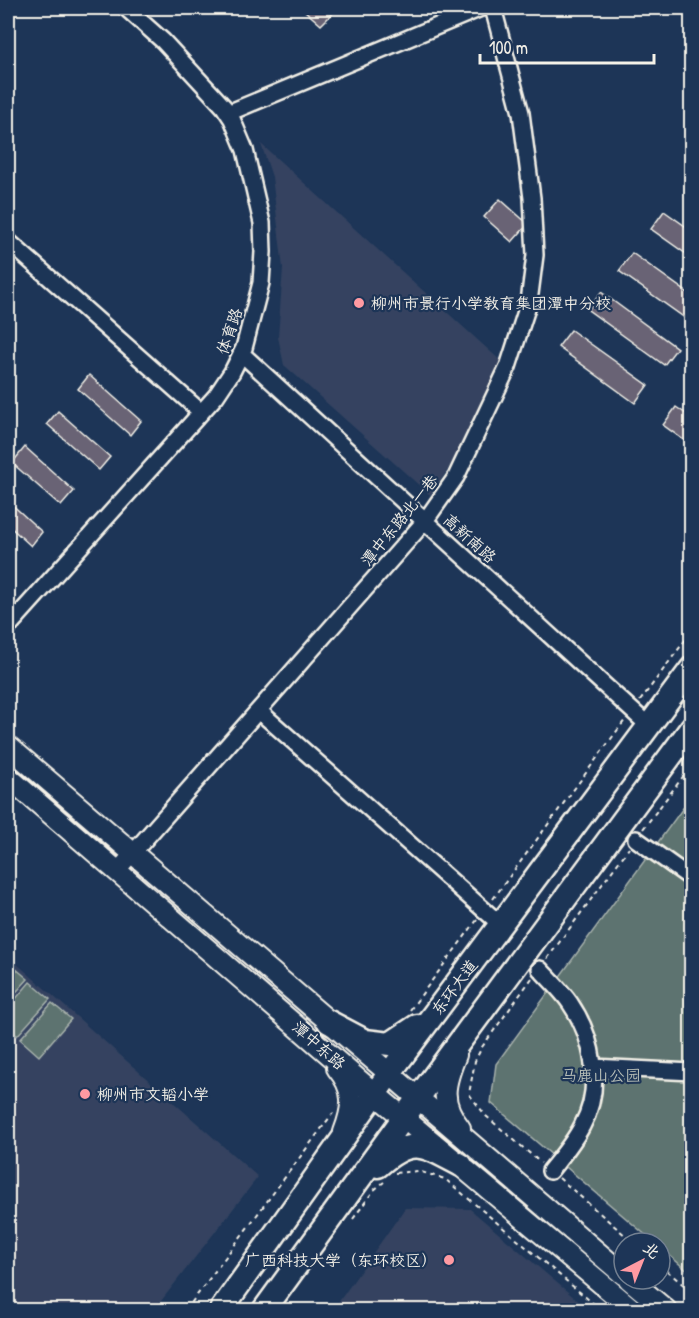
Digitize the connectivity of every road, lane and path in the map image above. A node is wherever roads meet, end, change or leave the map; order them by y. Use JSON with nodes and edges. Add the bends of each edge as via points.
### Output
{"nodes":[{"id":1,"x":126,"y":8,"type":"edge"},
{"id":2,"x":482,"y":8,"type":"edge"},
{"id":3,"x":493,"y":8,"type":"edge"},
{"id":4,"x":228,"y":113,"type":"junction"},
{"id":5,"x":8,"y":241,"type":"edge"},
{"id":6,"x":242,"y":354,"type":"junction"},
{"id":7,"x":201,"y":412,"type":"junction"},
{"id":8,"x":425,"y":521,"type":"junction"},
{"id":9,"x":8,"y":627,"type":"edge"},
{"id":10,"x":692,"y":632,"type":"edge"},
{"id":11,"x":692,"y":668,"type":"edge"},
{"id":12,"x":259,"y":711,"type":"junction"},
{"id":13,"x":640,"y":718,"type":"junction"},
{"id":14,"x":692,"y":727,"type":"edge"},
{"id":15,"x":8,"y":746,"type":"edge"},
{"id":16,"x":8,"y":777,"type":"edge"},
{"id":17,"x":636,"y":839,"type":"dead end"},
{"id":18,"x":133,"y":854,"type":"junction"},
{"id":19,"x":117,"y":872,"type":"junction"},
{"id":20,"x":692,"y":879,"type":"edge"},
{"id":21,"x":492,"y":917,"type":"junction"},
{"id":22,"x":540,"y":969,"type":"dead end"},
{"id":23,"x":441,"y":1005,"type":"junction"},
{"id":24,"x":406,"y":1016,"type":"dead end"},
{"id":25,"x":329,"y":1022,"type":"junction"},
{"id":26,"x":465,"y":1034,"type":"junction"},
{"id":27,"x":316,"y":1043,"type":"junction"},
{"id":28,"x":593,"y":1067,"type":"junction"},
{"id":29,"x":692,"y":1072,"type":"edge"},
{"id":30,"x":389,"y":1074,"type":"junction"},
{"id":31,"x":375,"y":1094,"type":"junction"},
{"id":32,"x":418,"y":1098,"type":"junction"},
{"id":33,"x":338,"y":1107,"type":"dead end"},
{"id":34,"x":404,"y":1118,"type":"junction"},
{"id":35,"x":337,"y":1149,"type":"junction"},
{"id":36,"x":477,"y":1149,"type":"junction"},
{"id":37,"x":460,"y":1165,"type":"junction"},
{"id":38,"x":550,"y":1171,"type":"dead end"},
{"id":39,"x":395,"y":1173,"type":"dead end"},
{"id":40,"x":388,"y":1179,"type":"dead end"},
{"id":41,"x":353,"y":1189,"type":"junction"},
{"id":42,"x":346,"y":1227,"type":"dead end"},
{"id":43,"x":612,"y":1265,"type":"edge"},
{"id":44,"x":672,"y":1275,"type":"edge"},
{"id":45,"x":643,"y":1291,"type":"edge"},
{"id":46,"x":692,"y":1292,"type":"edge"},
{"id":47,"x":186,"y":1311,"type":"edge"},
{"id":48,"x":220,"y":1311,"type":"edge"},
{"id":49,"x":264,"y":1311,"type":"edge"},
{"id":50,"x":601,"y":1311,"type":"edge"},
{"id":51,"x":633,"y":1311,"type":"edge"},
{"id":52,"x":666,"y":1311,"type":"edge"}],
"edges":[{"from":1,"to":4,"type":"street","name":"体育路"},
{"from":2,"to":4,"type":"street"},
{"from":3,"to":8,"type":"street","name":"潭中东路北一巷","via":[[521,113],[536,255],[529,302],[508,367],[456,477]]},
{"from":4,"to":6,"type":"street","name":"体育路","via":[[245,150],[262,223],[261,283]]},
{"from":5,"to":7,"type":"street"},
{"from":6,"to":7,"type":"street","name":"体育路"},
{"from":6,"to":8,"type":"street","name":"高新南路"},
{"from":7,"to":9,"type":"street","name":"体育路"},
{"from":8,"to":12,"type":"street","name":"潭中东路北一巷"},
{"from":8,"to":13,"type":"street","name":"高新南路"},
{"from":10,"to":13,"type":"path"},
{"from":11,"to":13,"type":"highway","name":"东环大道"},
{"from":12,"to":18,"type":"street","name":"潭中东路北一巷"},
{"from":12,"to":21,"type":"street"},
{"from":13,"to":21,"type":"highway","name":"东环大道"},
{"from":13,"to":21,"type":"path"},
{"from":14,"to":26,"type":"highway"},
{"from":15,"to":18,"type":"main road","name":"潭中东路"},
{"from":16,"to":19,"type":"main road","name":"潭中东路"},
{"from":17,"to":20,"type":"street"},
{"from":18,"to":19,"type":"street","name":"潭中东路北一巷"},
{"from":18,"to":25,"type":"main road","name":"潭中东路"},
{"from":19,"to":27,"type":"main road","name":"潭中东路"},
{"from":21,"to":23,"type":"highway","name":"东环大道"},
{"from":21,"to":24,"type":"path"},
{"from":22,"to":28,"type":"street","via":[[570,1003],[584,1029]]},
{"from":23,"to":25,"type":"highway","via":[[412,1031],[390,1044],[364,1041]]},
{"from":23,"to":30,"type":"highway","name":"东环大道"},
{"from":25,"to":30,"type":"main road","name":"潭中东路"},
{"from":26,"to":32,"type":"highway"},
{"from":26,"to":36,"type":"main road","via":[[446,1078],[445,1099],[452,1119]]},
{"from":27,"to":31,"type":"main road","name":"潭中东路"},
{"from":27,"to":35,"type":"main road","via":[[340,1072],[353,1096]]},
{"from":28,"to":29,"type":"street"},
{"from":28,"to":38,"type":"street","via":[[591,1105],[583,1126]]},
{"from":30,"to":31,"type":"highway","name":"东环大道"},
{"from":30,"to":32,"type":"main road","name":"潭中东路"},
{"from":31,"to":34,"type":"main road","name":"潭中东路"},
{"from":31,"to":35,"type":"highway","name":"东环大道"},
{"from":32,"to":34,"type":"highway"},
{"from":32,"to":36,"type":"main road","name":"潭中东路"},
{"from":33,"to":47,"type":"path"},
{"from":34,"to":37,"type":"main road","name":"潭中东路"},
{"from":34,"to":41,"type":"highway"},
{"from":35,"to":48,"type":"highway","name":"东环大道"},
{"from":36,"to":43,"type":"main road","name":"潭中东路"},
{"from":37,"to":41,"type":"highway","via":[[428,1148],[406,1146],[390,1155]]},
{"from":37,"to":51,"type":"main road","name":"潭中东路"},
{"from":39,"to":50,"type":"path","via":[[418,1171],[446,1179]]},
{"from":40,"to":42,"type":"path","via":[[374,1190]]},
{"from":41,"to":49,"type":"highway"},
{"from":44,"to":46,"type":"path"},
{"from":45,"to":52,"type":"main road"}]}
